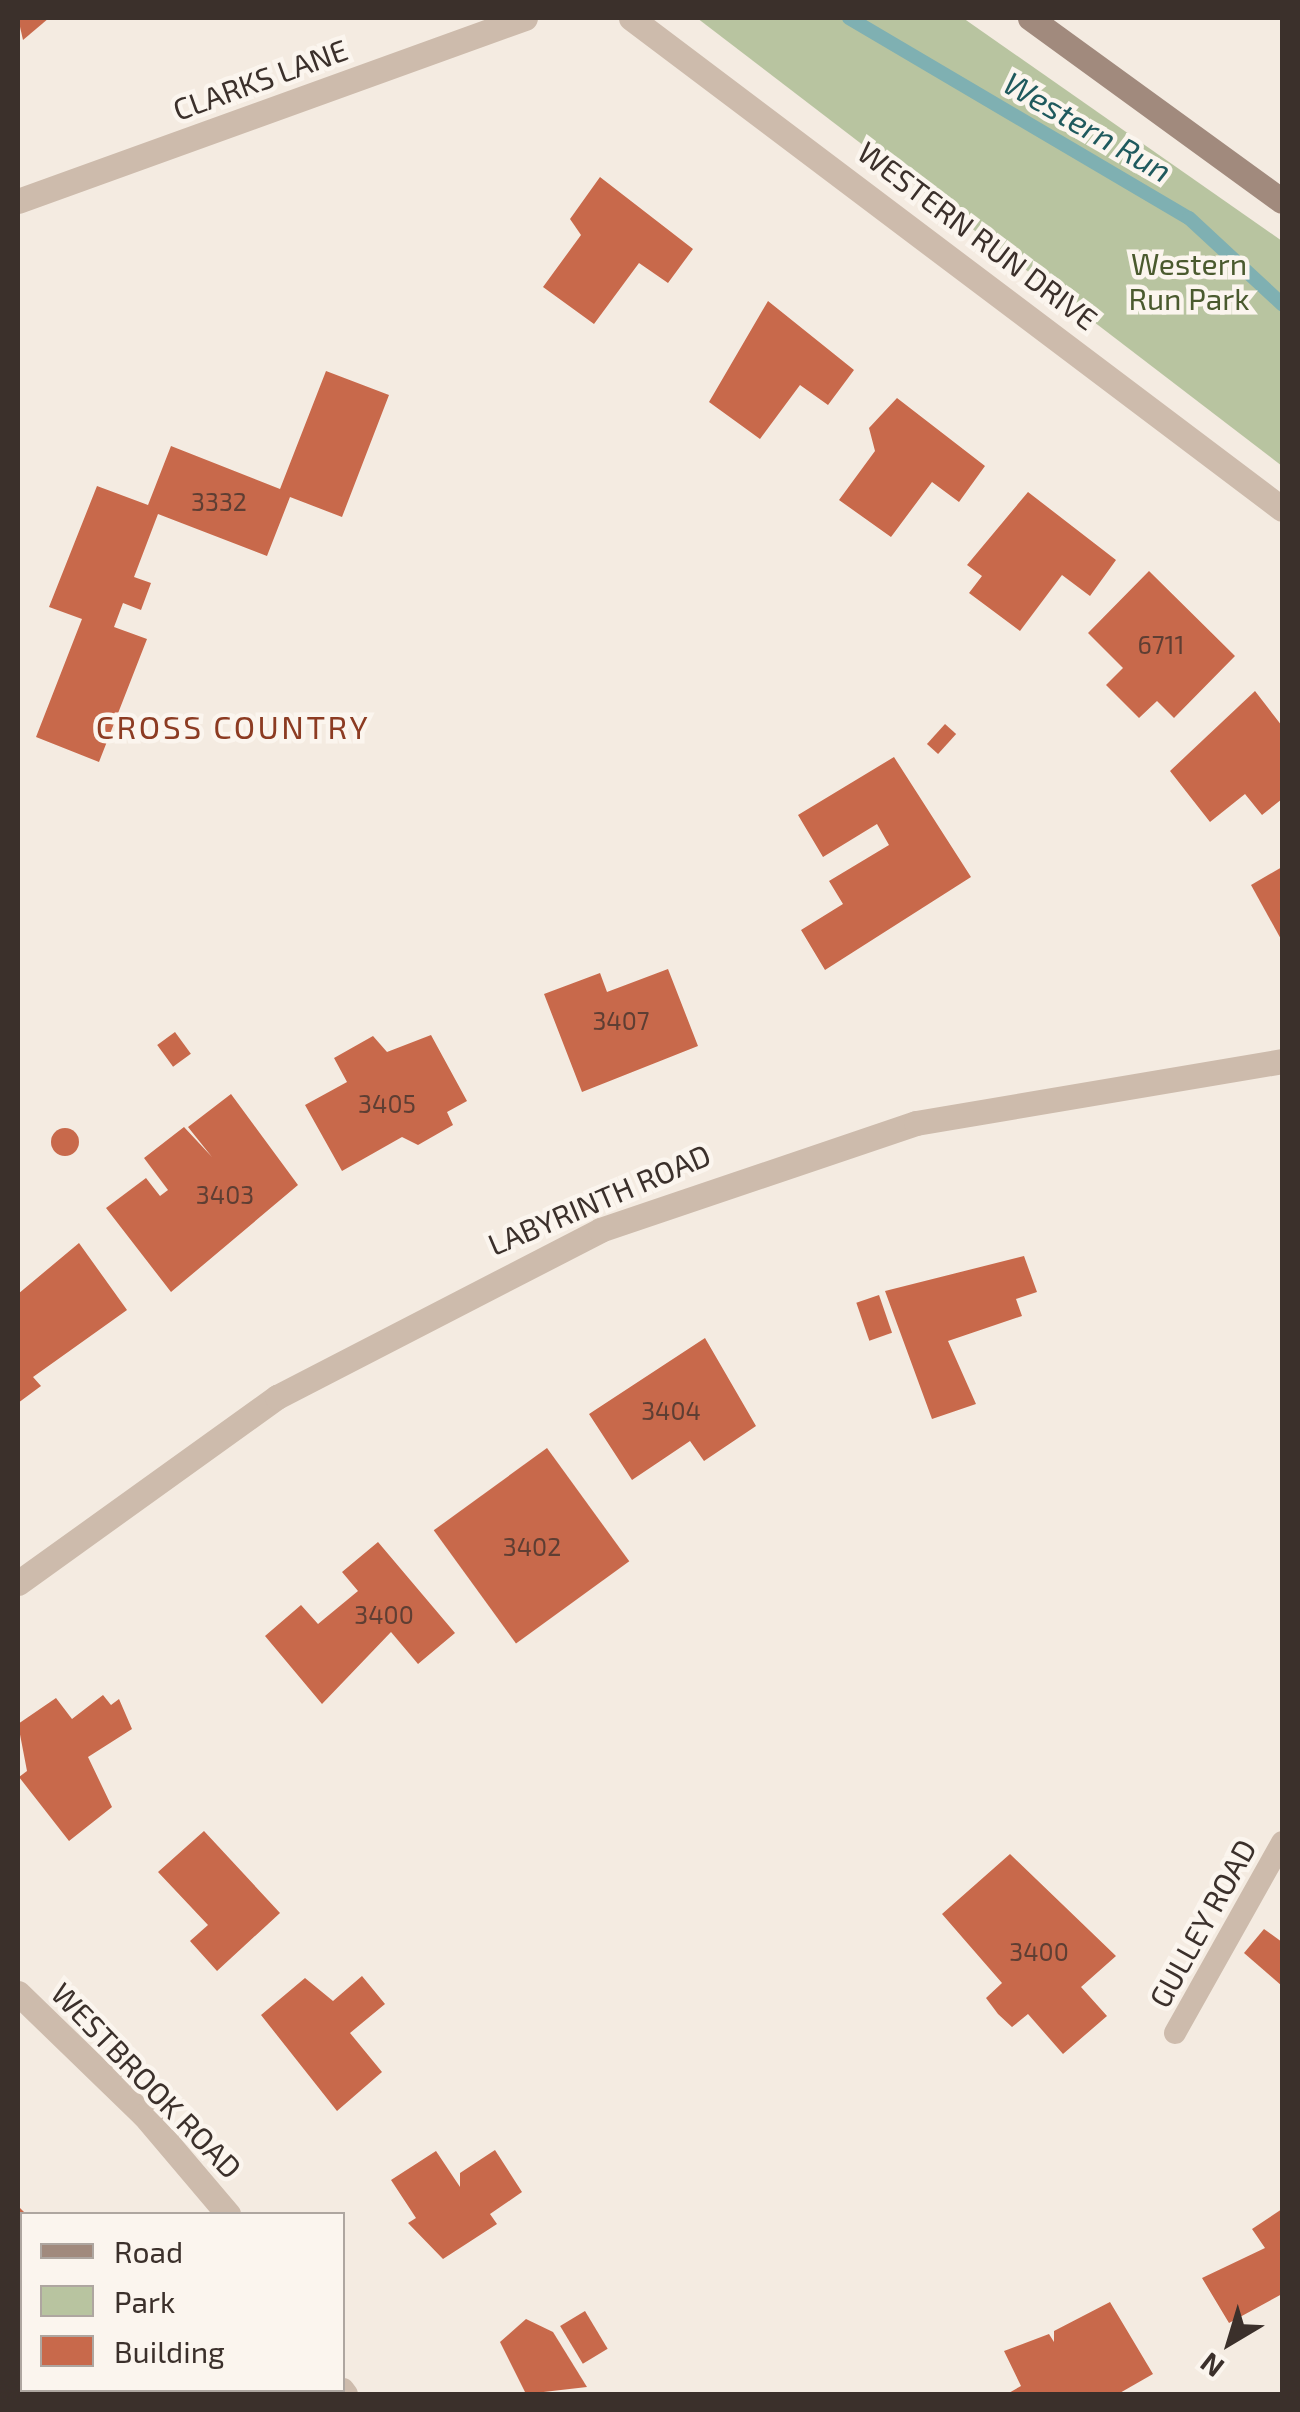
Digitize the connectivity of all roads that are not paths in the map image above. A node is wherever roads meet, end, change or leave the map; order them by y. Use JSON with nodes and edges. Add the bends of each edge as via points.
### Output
{"nodes":[{"id":1,"x":525,"y":18,"type":"edge"},
{"id":2,"x":630,"y":18,"type":"edge"},
{"id":3,"x":1030,"y":18,"type":"edge"},
{"id":4,"x":18,"y":201,"type":"edge"},
{"id":5,"x":1282,"y":201,"type":"edge"},
{"id":6,"x":1282,"y":509,"type":"edge"},
{"id":7,"x":1282,"y":1061,"type":"edge"},
{"id":8,"x":18,"y":1582,"type":"edge"},
{"id":9,"x":1282,"y":1842,"type":"edge"},
{"id":10,"x":18,"y":1992,"type":"edge"},
{"id":11,"x":1175,"y":2034,"type":"dead end"},
{"id":12,"x":226,"y":2212,"type":"edge"}],
"edges":[{"from":1,"to":4,"type":"street","name":"CLARKS LANE"},
{"from":2,"to":6,"type":"street","name":"WESTERN RUN DRIVE"},
{"from":3,"to":5,"type":"main road"},
{"from":7,"to":8,"type":"street","name":"LABYRINTH ROAD","via":[[916,1123],[600,1230],[277,1397]]},
{"from":9,"to":11,"type":"lane","name":"GULLEY ROAD"},
{"from":10,"to":12,"type":"street","name":"WESTBROOK ROAD","via":[[144,2114]]}]}
